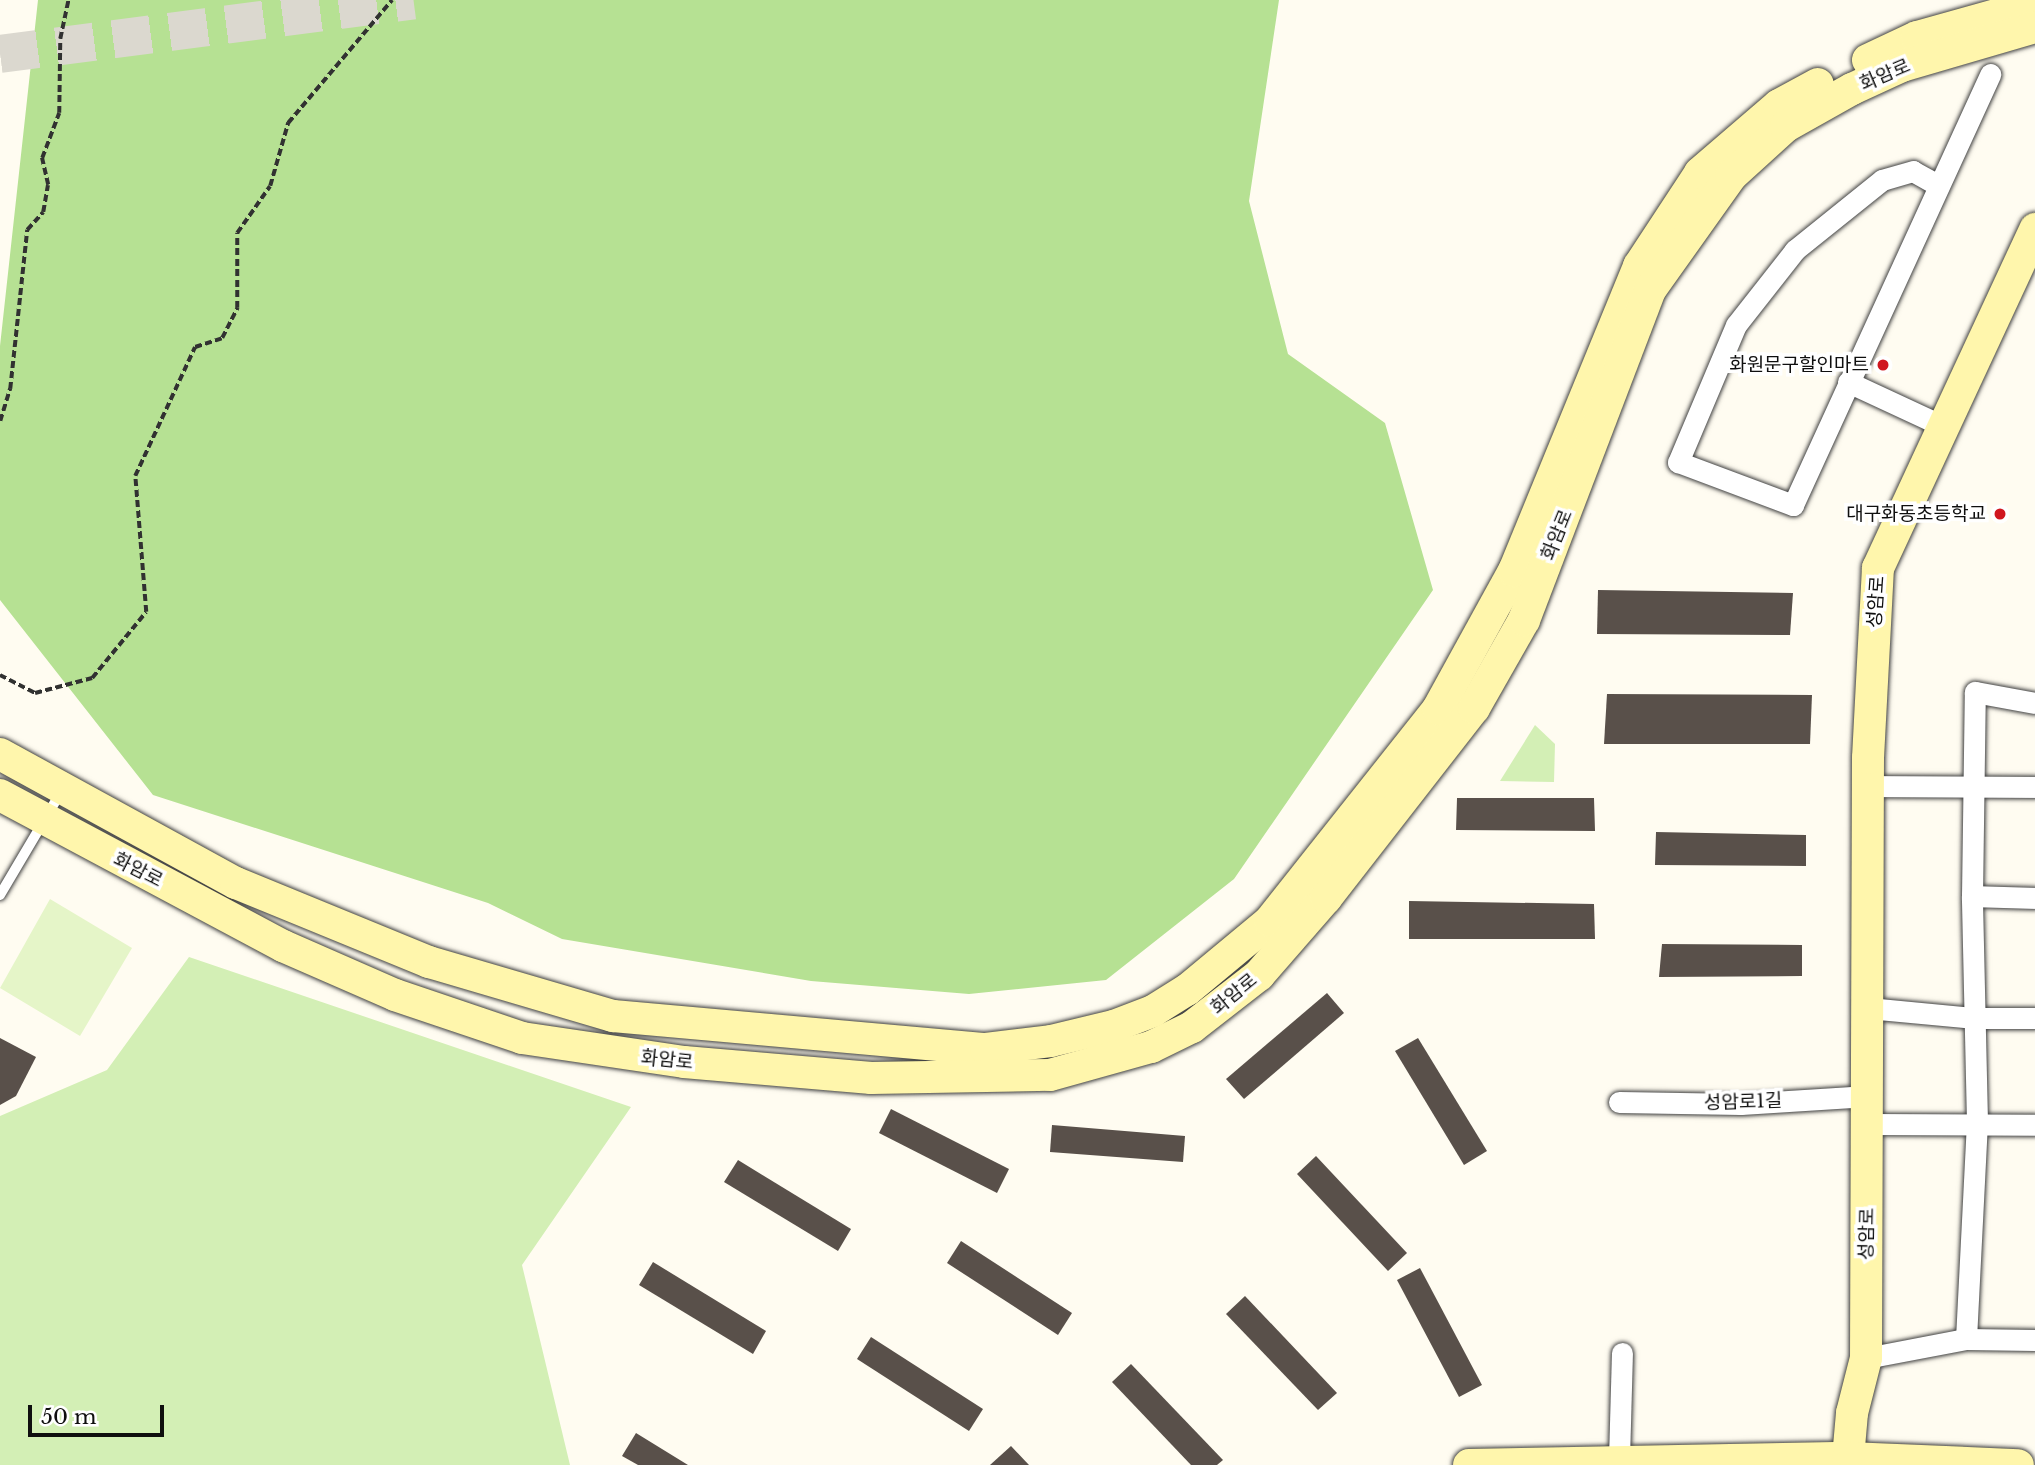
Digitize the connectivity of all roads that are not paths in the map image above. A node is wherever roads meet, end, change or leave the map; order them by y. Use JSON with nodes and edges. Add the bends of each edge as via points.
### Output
{"nodes":[{"id":1,"x":2035,"y":4,"type":"edge"},
{"id":2,"x":2035,"y":27,"type":"edge"},
{"id":3,"x":1990,"y":74,"type":"dead end"},
{"id":4,"x":1936,"y":184,"type":"junction"},
{"id":5,"x":2035,"y":229,"type":"edge"},
{"id":6,"x":1847,"y":382,"type":"junction"},
{"id":7,"x":1944,"y":426,"type":"junction"},
{"id":8,"x":2035,"y":703,"type":"edge"},
{"id":9,"x":0,"y":754,"type":"edge"},
{"id":10,"x":1868,"y":786,"type":"junction"},
{"id":11,"x":1974,"y":786,"type":"junction"},
{"id":12,"x":2035,"y":787,"type":"edge"},
{"id":13,"x":63,"y":790,"type":"junction"},
{"id":14,"x":0,"y":795,"type":"edge"},
{"id":15,"x":45,"y":820,"type":"junction"},
{"id":16,"x":0,"y":895,"type":"edge"},
{"id":17,"x":1972,"y":895,"type":"junction"},
{"id":18,"x":2035,"y":898,"type":"edge"},
{"id":19,"x":1868,"y":1008,"type":"junction"},
{"id":20,"x":1973,"y":1018,"type":"junction"},
{"id":21,"x":2035,"y":1018,"type":"edge"},
{"id":22,"x":1619,"y":1102,"type":"dead end"},
{"id":23,"x":1868,"y":1110,"type":"junction"},
{"id":24,"x":1977,"y":1122,"type":"junction"},
{"id":25,"x":2035,"y":1125,"type":"edge"},
{"id":26,"x":1966,"y":1339,"type":"junction"},
{"id":27,"x":2035,"y":1340,"type":"edge"},
{"id":28,"x":1622,"y":1353,"type":"dead end"},
{"id":29,"x":1866,"y":1358,"type":"junction"},
{"id":30,"x":1619,"y":1459,"type":"junction"},
{"id":31,"x":1848,"y":1461,"type":"edge"},
{"id":32,"x":1469,"y":1465,"type":"edge"},
{"id":33,"x":2018,"y":1465,"type":"edge"}],
"edges":[{"from":1,"to":13,"type":"main road","name":"화암로","via":[[1917,37],[1829,79],[1779,105],[1700,173],[1639,266],[1514,571],[1438,709],[1270,921],[1230,958],[1153,1011],[1051,1041],[986,1049],[613,1016],[429,962],[236,883]]},
{"from":2,"to":15,"type":"main road","name":"화암로","via":[[1902,66],[1852,89],[1786,126],[1731,176],[1650,290],[1524,620],[1474,708],[1326,898],[1259,975],[1192,1027],[1151,1047],[1050,1075],[871,1078],[671,1061],[522,1038],[396,995],[283,946]]},
{"from":3,"to":4,"type":"street"},
{"from":4,"to":6,"type":"street"},
{"from":4,"to":6,"type":"street","via":[[1913,171],[1882,180],[1795,250],[1736,325],[1678,462],[1793,505]]},
{"from":5,"to":7,"type":"main road","name":"성암로"},
{"from":6,"to":7,"type":"street"},
{"from":7,"to":10,"type":"main road","name":"성암로","via":[[1878,568]]},
{"from":8,"to":11,"type":"street","via":[[1975,692]]},
{"from":9,"to":13,"type":"main road","name":"화암로"},
{"from":10,"to":11,"type":"street"},
{"from":10,"to":19,"type":"main road","name":"성암로"},
{"from":11,"to":12,"type":"street"},
{"from":11,"to":17,"type":"street"},
{"from":13,"to":15,"type":"lane"},
{"from":14,"to":15,"type":"main road","name":"화암로"},
{"from":15,"to":16,"type":"lane"},
{"from":17,"to":18,"type":"street"},
{"from":17,"to":20,"type":"street"},
{"from":19,"to":20,"type":"street"},
{"from":19,"to":23,"type":"main road","name":"성암로"},
{"from":20,"to":21,"type":"street"},
{"from":20,"to":24,"type":"street"},
{"from":22,"to":23,"type":"street","name":"성암로1길"},
{"from":23,"to":24,"type":"street","name":"성암로1길"},
{"from":23,"to":29,"type":"main road","name":"성암로"},
{"from":24,"to":25,"type":"street","name":"성암로1길"},
{"from":24,"to":26,"type":"street"},
{"from":26,"to":27,"type":"street"},
{"from":26,"to":29,"type":"street"},
{"from":28,"to":30,"type":"street"},
{"from":29,"to":31,"type":"main road","name":"성암로","via":[[1852,1413]]},
{"from":30,"to":31,"type":"main road"},
{"from":30,"to":32,"type":"main road"},
{"from":31,"to":33,"type":"main road"}]}
